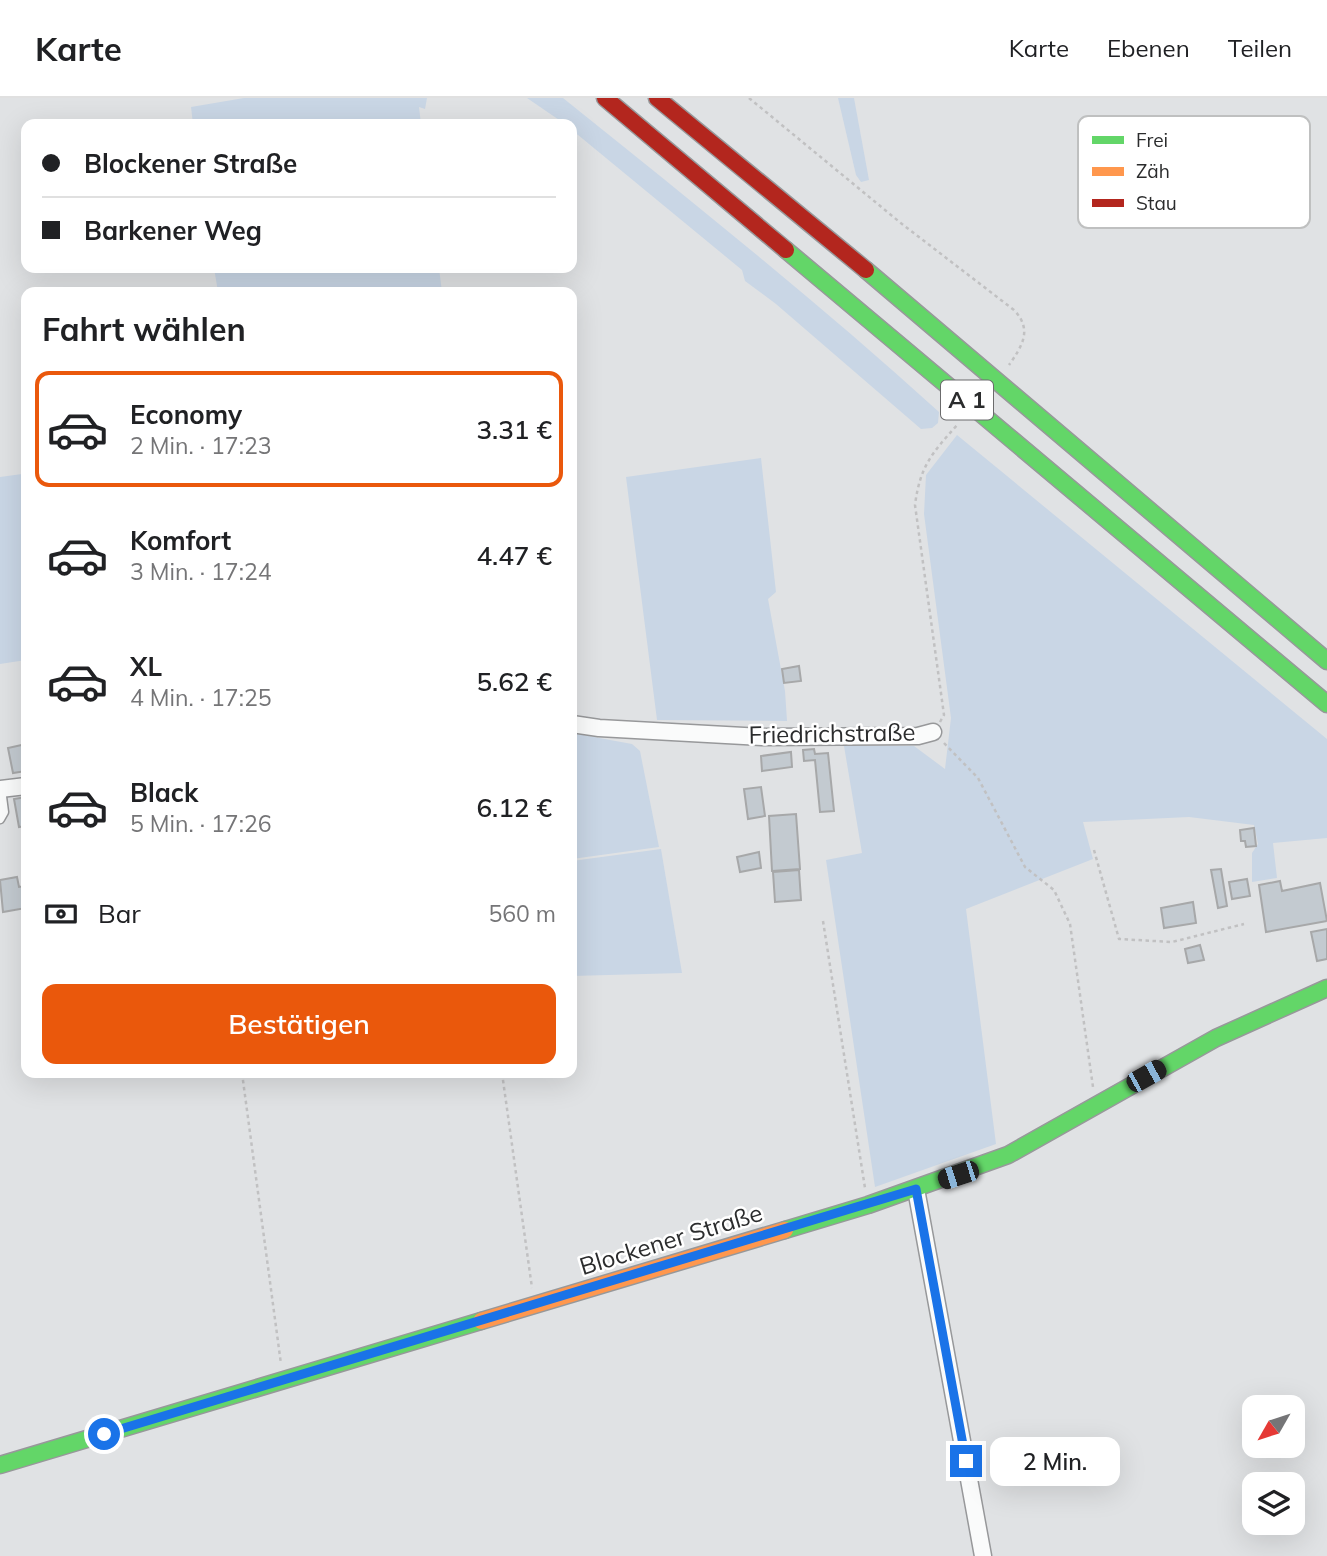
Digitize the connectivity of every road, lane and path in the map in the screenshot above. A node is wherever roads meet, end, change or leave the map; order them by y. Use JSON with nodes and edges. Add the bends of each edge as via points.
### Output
{"nodes":[{"id":1,"x":605,"y":98,"type":"edge"},
{"id":2,"x":657,"y":98,"type":"edge"},
{"id":3,"x":750,"y":98,"type":"edge"},
{"id":4,"x":1009,"y":365,"type":"dead end"},
{"id":5,"x":958,"y":424,"type":"dead end"},
{"id":6,"x":1327,"y":661,"type":"edge"},
{"id":7,"x":1327,"y":704,"type":"edge"},
{"id":8,"x":577,"y":725,"type":"edge"},
{"id":9,"x":933,"y":732,"type":"junction"},
{"id":10,"x":21,"y":787,"type":"edge"},
{"id":11,"x":0,"y":789,"type":"edge"},
{"id":12,"x":0,"y":819,"type":"edge"},
{"id":13,"x":1094,"y":850,"type":"dead end"},
{"id":14,"x":824,"y":921,"type":"dead end"},
{"id":15,"x":1244,"y":924,"type":"dead end"},
{"id":16,"x":1327,"y":988,"type":"edge"},
{"id":17,"x":243,"y":1078,"type":"edge"},
{"id":18,"x":503,"y":1078,"type":"edge"},
{"id":19,"x":1098,"y":1104,"type":"junction"},
{"id":20,"x":916,"y":1189,"type":"junction"},
{"id":21,"x":868,"y":1205,"type":"junction"},
{"id":22,"x":535,"y":1305,"type":"junction"},
{"id":23,"x":284,"y":1380,"type":"junction"},
{"id":24,"x":0,"y":1465,"type":"edge"},
{"id":25,"x":983,"y":1556,"type":"edge"}],
"edges":[{"from":1,"to":7,"type":"main road","number":"A 1"},
{"from":2,"to":6,"type":"main road","number":"A 1"},
{"from":3,"to":4,"type":"path","via":[[1014,310],[1026,329],[1024,343]]},
{"from":5,"to":9,"type":"path","name":"Friedrichstraße","via":[[928,458],[918,481],[915,505],[944,716]]},
{"from":8,"to":9,"type":"street","name":"Friedrichstraße","via":[[762,737],[918,736]]},
{"from":9,"to":19,"type":"path","via":[[978,778],[1025,867],[1054,890],[1070,924]]},
{"from":10,"to":11,"type":"street"},
{"from":11,"to":12,"type":"lane","via":[[4,812]]},
{"from":13,"to":15,"type":"path","via":[[1119,939],[1172,942]]},
{"from":14,"to":21,"type":"path"},
{"from":16,"to":19,"type":"main road","name":"Blockener Straße","via":[[1216,1038]]},
{"from":17,"to":23,"type":"path"},
{"from":18,"to":22,"type":"path"},
{"from":19,"to":20,"type":"main road","name":"Blockener Straße","via":[[1008,1155]]},
{"from":20,"to":21,"type":"main road","name":"Blockener Straße"},
{"from":20,"to":25,"type":"street"},
{"from":21,"to":22,"type":"main road","name":"Blockener Straße"},
{"from":22,"to":23,"type":"main road","name":"Blockener Straße"},
{"from":23,"to":24,"type":"main road","name":"Blockener Straße"}]}
